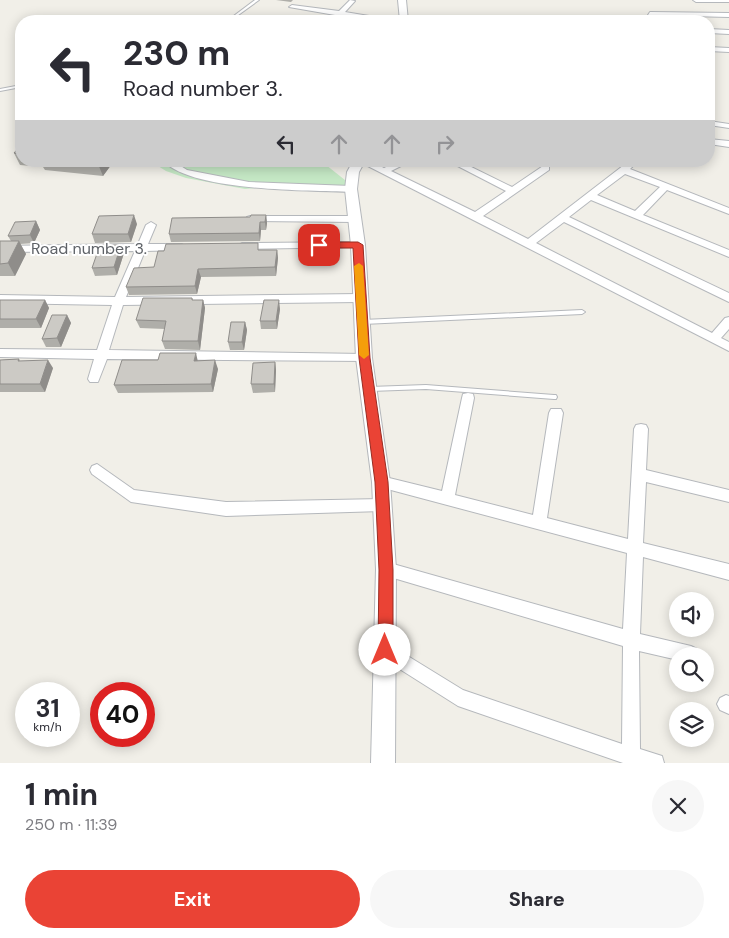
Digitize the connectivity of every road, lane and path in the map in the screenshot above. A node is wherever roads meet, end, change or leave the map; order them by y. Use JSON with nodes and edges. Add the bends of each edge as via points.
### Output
{"nodes":[{"id":1,"x":256,"y":0,"type":"edge"},
{"id":2,"x":402,"y":0,"type":"edge"},
{"id":3,"x":696,"y":0,"type":"edge"},
{"id":4,"x":729,"y":0,"type":"edge"},
{"id":5,"x":352,"y":1,"type":"dead end"},
{"id":6,"x":292,"y":7,"type":"dead end"},
{"id":7,"x":340,"y":13,"type":"junction"},
{"id":8,"x":650,"y":14,"type":"dead end"},
{"id":9,"x":236,"y":15,"type":"edge"},
{"id":10,"x":358,"y":15,"type":"edge"},
{"id":11,"x":402,"y":15,"type":"edge"},
{"id":12,"x":690,"y":15,"type":"edge"},
{"id":13,"x":715,"y":16,"type":"edge"},
{"id":14,"x":729,"y":16,"type":"edge"},
{"id":15,"x":715,"y":31,"type":"edge"},
{"id":16,"x":729,"y":32,"type":"edge"},
{"id":17,"x":715,"y":49,"type":"edge"},
{"id":18,"x":729,"y":50,"type":"edge"},
{"id":19,"x":15,"y":87,"type":"edge"},
{"id":20,"x":0,"y":90,"type":"edge"},
{"id":21,"x":715,"y":125,"type":"edge"},
{"id":22,"x":729,"y":126,"type":"edge"},
{"id":23,"x":715,"y":143,"type":"edge"},
{"id":24,"x":729,"y":144,"type":"edge"},
{"id":25,"x":177,"y":167,"type":"edge"},
{"id":26,"x":357,"y":167,"type":"edge"},
{"id":27,"x":374,"y":167,"type":"edge"},
{"id":28,"x":394,"y":167,"type":"edge"},
{"id":29,"x":464,"y":167,"type":"edge"},
{"id":30,"x":624,"y":167,"type":"edge"},
{"id":31,"x":630,"y":167,"type":"edge"},
{"id":32,"x":546,"y":168,"type":"dead end"},
{"id":33,"x":384,"y":172,"type":"junction"},
{"id":34,"x":666,"y":186,"type":"junction"},
{"id":35,"x":351,"y":189,"type":"junction"},
{"id":36,"x":512,"y":191,"type":"junction"},
{"id":37,"x":590,"y":196,"type":"junction"},
{"id":38,"x":729,"y":211,"type":"edge"},
{"id":39,"x":638,"y":215,"type":"junction"},
{"id":40,"x":474,"y":217,"type":"junction"},
{"id":41,"x":562,"y":217,"type":"junction"},
{"id":42,"x":355,"y":218,"type":"junction"},
{"id":43,"x":240,"y":219,"type":"edge"},
{"id":44,"x":152,"y":225,"type":"dead end"},
{"id":45,"x":358,"y":245,"type":"junction"},
{"id":46,"x":527,"y":245,"type":"junction"},
{"id":47,"x":231,"y":246,"type":"edge"},
{"id":48,"x":192,"y":247,"type":"edge"},
{"id":49,"x":143,"y":248,"type":"junction"},
{"id":50,"x":0,"y":249,"type":"edge"},
{"id":51,"x":729,"y":254,"type":"edge"},
{"id":52,"x":360,"y":298,"type":"junction"},
{"id":53,"x":729,"y":298,"type":"edge"},
{"id":54,"x":0,"y":299,"type":"edge"},
{"id":55,"x":119,"y":301,"type":"junction"},
{"id":56,"x":582,"y":312,"type":"dead end"},
{"id":57,"x":729,"y":321,"type":"edge"},
{"id":58,"x":362,"y":322,"type":"junction"},
{"id":59,"x":714,"y":339,"type":"junction"},
{"id":60,"x":729,"y":347,"type":"edge"},
{"id":61,"x":0,"y":353,"type":"edge"},
{"id":62,"x":103,"y":355,"type":"junction"},
{"id":63,"x":364,"y":358,"type":"junction"},
{"id":64,"x":94,"y":379,"type":"dead end"},
{"id":65,"x":368,"y":389,"type":"junction"},
{"id":66,"x":554,"y":397,"type":"dead end"},
{"id":67,"x":468,"y":398,"type":"dead end"},
{"id":68,"x":556,"y":413,"type":"dead end"},
{"id":69,"x":641,"y":429,"type":"dead end"},
{"id":70,"x":97,"y":470,"type":"dead end"},
{"id":71,"x":638,"y":474,"type":"junction"},
{"id":72,"x":381,"y":482,"type":"junction"},
{"id":73,"x":729,"y":496,"type":"edge"},
{"id":74,"x":447,"y":500,"type":"junction"},
{"id":75,"x":382,"y":505,"type":"junction"},
{"id":76,"x":539,"y":524,"type":"junction"},
{"id":77,"x":635,"y":550,"type":"junction"},
{"id":78,"x":386,"y":570,"type":"junction"},
{"id":79,"x":729,"y":572,"type":"edge"},
{"id":80,"x":631,"y":640,"type":"junction"},
{"id":81,"x":385,"y":650,"type":"junction"},
{"id":82,"x":669,"y":650,"type":"edge"},
{"id":83,"x":631,"y":756,"type":"junction"},
{"id":84,"x":383,"y":763,"type":"edge"},
{"id":85,"x":655,"y":763,"type":"edge"}],
"edges":[{"from":1,"to":9,"type":"lane"},
{"from":2,"to":11,"type":"street"},
{"from":3,"to":4,"type":"street"},
{"from":5,"to":7,"type":"street"},
{"from":6,"to":7,"type":"street"},
{"from":7,"to":10,"type":"street"},
{"from":8,"to":12,"type":"street"},
{"from":13,"to":14,"type":"street"},
{"from":15,"to":16,"type":"street"},
{"from":17,"to":18,"type":"street"},
{"from":19,"to":20,"type":"lane"},
{"from":21,"to":22,"type":"street"},
{"from":23,"to":24,"type":"street"},
{"from":25,"to":35,"type":"street","via":[[184,172],[249,185]]},
{"from":26,"to":35,"type":"street"},
{"from":27,"to":33,"type":"street"},
{"from":28,"to":33,"type":"street"},
{"from":29,"to":36,"type":"street"},
{"from":30,"to":37,"type":"street"},
{"from":31,"to":34,"type":"street"},
{"from":32,"to":36,"type":"street"},
{"from":33,"to":40,"type":"street"},
{"from":34,"to":38,"type":"street"},
{"from":34,"to":39,"type":"street"},
{"from":35,"to":42,"type":"street"},
{"from":36,"to":40,"type":"street"},
{"from":37,"to":39,"type":"street"},
{"from":37,"to":41,"type":"street"},
{"from":39,"to":51,"type":"street"},
{"from":40,"to":46,"type":"street"},
{"from":41,"to":46,"type":"street"},
{"from":41,"to":53,"type":"street"},
{"from":42,"to":43,"type":"street"},
{"from":42,"to":45,"type":"street"},
{"from":44,"to":49,"type":"street"},
{"from":45,"to":47,"type":"street"},
{"from":45,"to":52,"type":"street"},
{"from":46,"to":59,"type":"street"},
{"from":48,"to":49,"type":"street","name":"Road number 3."},
{"from":49,"to":50,"type":"street","name":"Road number 3."},
{"from":49,"to":55,"type":"street"},
{"from":52,"to":55,"type":"street"},
{"from":52,"to":58,"type":"street"},
{"from":54,"to":55,"type":"street"},
{"from":55,"to":62,"type":"street"},
{"from":56,"to":58,"type":"lane"},
{"from":57,"to":59,"type":"street"},
{"from":58,"to":63,"type":"street"},
{"from":59,"to":60,"type":"street"},
{"from":61,"to":62,"type":"street"},
{"from":62,"to":63,"type":"street"},
{"from":62,"to":64,"type":"street"},
{"from":63,"to":65,"type":"street"},
{"from":65,"to":66,"type":"lane","via":[[426,387]]},
{"from":65,"to":72,"type":"street"},
{"from":67,"to":74,"type":"street"},
{"from":68,"to":76,"type":"street"},
{"from":69,"to":71,"type":"street"},
{"from":70,"to":75,"type":"street","via":[[131,496],[226,509]]},
{"from":71,"to":73,"type":"street"},
{"from":71,"to":77,"type":"street"},
{"from":72,"to":74,"type":"street"},
{"from":72,"to":75,"type":"street"},
{"from":74,"to":76,"type":"street"},
{"from":75,"to":78,"type":"street"},
{"from":76,"to":77,"type":"street"},
{"from":77,"to":79,"type":"street"},
{"from":77,"to":80,"type":"street"},
{"from":78,"to":80,"type":"street"},
{"from":78,"to":81,"type":"street"},
{"from":80,"to":82,"type":"street"},
{"from":80,"to":83,"type":"street"},
{"from":81,"to":83,"type":"street","via":[[458,697]]},
{"from":81,"to":84,"type":"street"},
{"from":83,"to":85,"type":"street"}]}
